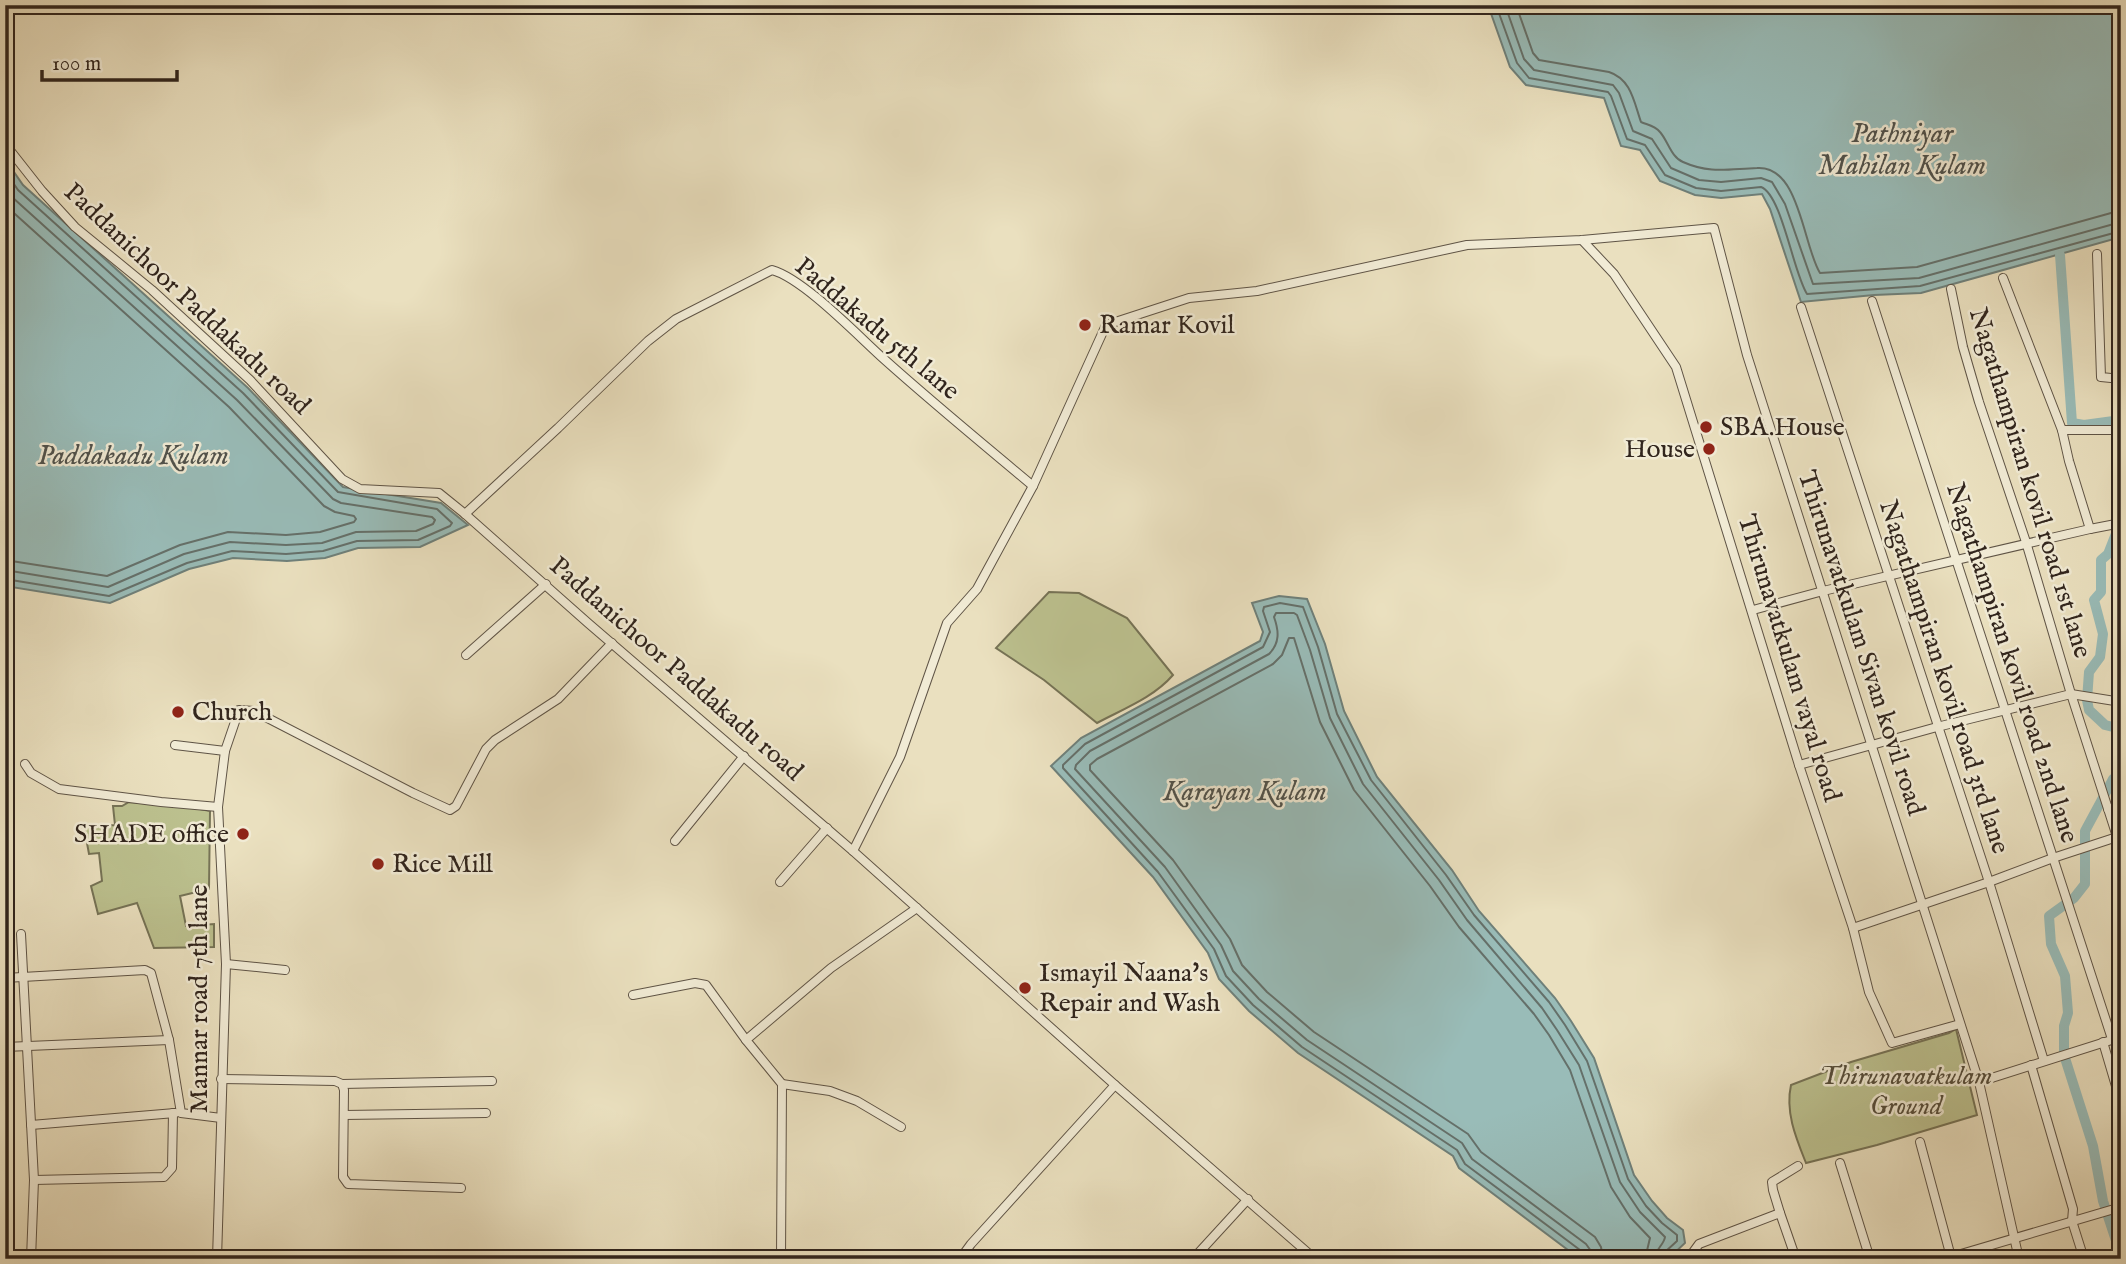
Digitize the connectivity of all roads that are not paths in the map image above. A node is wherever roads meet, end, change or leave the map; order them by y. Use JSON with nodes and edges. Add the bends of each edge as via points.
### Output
{"nodes":[{"id":1,"x":5,"y":66,"type":"edge"},
{"id":2,"x":5,"y":74,"type":"edge"},
{"id":3,"x":5,"y":144,"type":"edge"},
{"id":4,"x":1582,"y":240,"type":"junction"},
{"id":5,"x":2097,"y":254,"type":"dead end"},
{"id":6,"x":2003,"y":278,"type":"dead end"},
{"id":7,"x":1951,"y":289,"type":"dead end"},
{"id":8,"x":1872,"y":300,"type":"dead end"},
{"id":9,"x":1801,"y":307,"type":"dead end"},
{"id":10,"x":2121,"y":379,"type":"edge"},
{"id":11,"x":2063,"y":430,"type":"junction"},
{"id":12,"x":2121,"y":430,"type":"edge"},
{"id":13,"x":1033,"y":486,"type":"junction"},
{"id":14,"x":465,"y":514,"type":"junction"},
{"id":15,"x":2121,"y":523,"type":"edge"},
{"id":16,"x":2090,"y":529,"type":"junction"},
{"id":17,"x":2026,"y":542,"type":"junction"},
{"id":18,"x":1956,"y":560,"type":"junction"},
{"id":19,"x":1889,"y":576,"type":"junction"},
{"id":20,"x":546,"y":584,"type":"junction"},
{"id":21,"x":1823,"y":591,"type":"junction"},
{"id":22,"x":1753,"y":610,"type":"junction"},
{"id":23,"x":612,"y":643,"type":"junction"},
{"id":24,"x":466,"y":655,"type":"dead end"},
{"id":25,"x":2071,"y":694,"type":"junction"},
{"id":26,"x":2121,"y":702,"type":"edge"},
{"id":27,"x":2005,"y":711,"type":"junction"},
{"id":28,"x":1937,"y":727,"type":"junction"},
{"id":29,"x":176,"y":745,"type":"dead end"},
{"id":30,"x":1871,"y":745,"type":"junction"},
{"id":31,"x":225,"y":751,"type":"junction"},
{"id":32,"x":744,"y":756,"type":"junction"},
{"id":33,"x":25,"y":764,"type":"dead end"},
{"id":34,"x":1800,"y":765,"type":"junction"},
{"id":35,"x":2121,"y":806,"type":"edge"},
{"id":36,"x":218,"y":807,"type":"junction"},
{"id":37,"x":2108,"y":809,"type":"junction"},
{"id":38,"x":827,"y":828,"type":"junction"},
{"id":39,"x":2117,"y":837,"type":"junction"},
{"id":40,"x":675,"y":841,"type":"dead end"},
{"id":41,"x":2121,"y":849,"type":"edge"},
{"id":42,"x":853,"y":850,"type":"junction"},
{"id":43,"x":2053,"y":858,"type":"junction"},
{"id":44,"x":780,"y":882,"type":"dead end"},
{"id":45,"x":1989,"y":882,"type":"junction"},
{"id":46,"x":1922,"y":904,"type":"junction"},
{"id":47,"x":917,"y":908,"type":"junction"},
{"id":48,"x":1853,"y":928,"type":"junction"},
{"id":49,"x":21,"y":934,"type":"dead end"},
{"id":50,"x":226,"y":964,"type":"junction"},
{"id":51,"x":285,"y":970,"type":"dead end"},
{"id":52,"x":5,"y":978,"type":"edge"},
{"id":53,"x":23,"y":978,"type":"junction"},
{"id":54,"x":633,"y":995,"type":"dead end"},
{"id":55,"x":1961,"y":1024,"type":"junction"},
{"id":56,"x":169,"y":1040,"type":"junction"},
{"id":57,"x":746,"y":1040,"type":"junction"},
{"id":58,"x":2112,"y":1040,"type":"edge"},
{"id":59,"x":26,"y":1046,"type":"junction"},
{"id":60,"x":5,"y":1047,"type":"edge"},
{"id":61,"x":2044,"y":1061,"type":"junction"},
{"id":62,"x":2031,"y":1065,"type":"junction"},
{"id":63,"x":221,"y":1079,"type":"junction"},
{"id":64,"x":492,"y":1081,"type":"dead end"},
{"id":65,"x":1979,"y":1082,"type":"junction"},
{"id":66,"x":342,"y":1084,"type":"junction"},
{"id":67,"x":782,"y":1084,"type":"junction"},
{"id":68,"x":1115,"y":1085,"type":"junction"},
{"id":69,"x":2121,"y":1103,"type":"edge"},
{"id":70,"x":177,"y":1113,"type":"junction"},
{"id":71,"x":486,"y":1113,"type":"dead end"},
{"id":72,"x":344,"y":1115,"type":"junction"},
{"id":73,"x":221,"y":1118,"type":"junction"},
{"id":74,"x":31,"y":1125,"type":"junction"},
{"id":75,"x":901,"y":1127,"type":"dead end"},
{"id":76,"x":1920,"y":1142,"type":"dead end"},
{"id":77,"x":1840,"y":1163,"type":"dead end"},
{"id":78,"x":1798,"y":1166,"type":"dead end"},
{"id":79,"x":34,"y":1180,"type":"junction"},
{"id":80,"x":461,"y":1188,"type":"dead end"},
{"id":81,"x":1248,"y":1199,"type":"junction"},
{"id":82,"x":2121,"y":1207,"type":"edge"},
{"id":83,"x":1780,"y":1213,"type":"junction"},
{"id":84,"x":2072,"y":1221,"type":"junction"},
{"id":85,"x":2013,"y":1238,"type":"junction"},
{"id":86,"x":1947,"y":1258,"type":"edge"},
{"id":87,"x":32,"y":1259,"type":"edge"},
{"id":88,"x":217,"y":1259,"type":"edge"},
{"id":89,"x":781,"y":1259,"type":"edge"},
{"id":90,"x":960,"y":1259,"type":"edge"},
{"id":91,"x":1193,"y":1259,"type":"edge"},
{"id":92,"x":1315,"y":1259,"type":"edge"},
{"id":93,"x":1688,"y":1259,"type":"edge"},
{"id":94,"x":1796,"y":1259,"type":"edge"},
{"id":95,"x":1870,"y":1259,"type":"edge"},
{"id":96,"x":2018,"y":1259,"type":"edge"},
{"id":97,"x":2084,"y":1259,"type":"edge"}],
"edges":[{"from":1,"to":2,"type":"street"},
{"from":3,"to":14,"type":"street","name":"Paddanichoor Paddakadu road","via":[[75,227],[250,380],[342,479],[360,489],[439,493]]},
{"from":4,"to":13,"type":"street","name":"Thirunavatkulam Sivan kovil road","via":[[1467,245],[1257,292],[1189,298],[1106,325]]},
{"from":4,"to":21,"type":"street","name":"Thirunavatkulam Sivan kovil road","via":[[1714,228],[1747,355]]},
{"from":4,"to":22,"type":"street","name":"Thirunavatkulam vayal road","via":[[1614,274],[1676,367]]},
{"from":5,"to":10,"type":"street","via":[[2101,377]]},
{"from":6,"to":11,"type":"street"},
{"from":7,"to":17,"type":"street","name":"Nagathampiran kovil road 1st lane","via":[[1976,391]]},
{"from":8,"to":18,"type":"street","name":"Nagathampiran kovil road 2nd lane"},
{"from":9,"to":19,"type":"street","name":"Nagathampiran kovil road 3rd lane"},
{"from":11,"to":12,"type":"street"},
{"from":11,"to":16,"type":"street"},
{"from":13,"to":14,"type":"street","name":"Paddakadu 5th lane","via":[[811,294],[772,270],[676,319],[648,341]]},
{"from":13,"to":42,"type":"street","name":"Thirunavatkulam Sivan kovil road","via":[[977,589],[947,623],[900,757]]},
{"from":14,"to":20,"type":"street","name":"Paddanichoor Paddakadu road"},
{"from":15,"to":16,"type":"street"},
{"from":16,"to":17,"type":"street"},
{"from":17,"to":18,"type":"street"},
{"from":17,"to":25,"type":"street","name":"Nagathampiran kovil road 1st lane"},
{"from":18,"to":19,"type":"street"},
{"from":18,"to":27,"type":"street","name":"Nagathampiran kovil road 2nd lane"},
{"from":19,"to":21,"type":"street"},
{"from":19,"to":28,"type":"street","name":"Nagathampiran kovil road 3rd lane"},
{"from":20,"to":23,"type":"street","name":"Paddanichoor Paddakadu road"},
{"from":20,"to":24,"type":"street"},
{"from":21,"to":22,"type":"street"},
{"from":21,"to":30,"type":"street","name":"Thirunavatkulam Sivan kovil road"},
{"from":22,"to":34,"type":"street","name":"Thirunavatkulam vayal road"},
{"from":23,"to":31,"type":"street","name":"Mannar road 7th lane","via":[[558,699],[495,740],[450,810],[254,711],[239,710]]},
{"from":23,"to":32,"type":"street","name":"Paddanichoor Paddakadu road"},
{"from":25,"to":26,"type":"street"},
{"from":25,"to":27,"type":"street"},
{"from":25,"to":37,"type":"street","name":"Nagathampiran kovil road 1st lane"},
{"from":27,"to":28,"type":"street"},
{"from":27,"to":43,"type":"street","name":"Nagathampiran kovil road 2nd lane"},
{"from":28,"to":30,"type":"street"},
{"from":28,"to":45,"type":"street","name":"Nagathampiran kovil road 3rd lane"},
{"from":29,"to":31,"type":"street"},
{"from":30,"to":34,"type":"street"},
{"from":30,"to":46,"type":"street","name":"Thirunavatkulam Sivan kovil road"},
{"from":31,"to":36,"type":"street","name":"Mannar road 7th lane"},
{"from":32,"to":38,"type":"street","name":"Paddanichoor Paddakadu road"},
{"from":32,"to":40,"type":"street"},
{"from":33,"to":36,"type":"street","via":[[58,789]]},
{"from":34,"to":48,"type":"street","name":"Thirunavatkulam vayal road"},
{"from":35,"to":37,"type":"street"},
{"from":36,"to":50,"type":"street","name":"Mannar road 7th lane"},
{"from":37,"to":39,"type":"street","name":"Nagathampiran kovil road 1st lane"},
{"from":38,"to":42,"type":"street","name":"Paddanichoor Paddakadu road"},
{"from":38,"to":44,"type":"street"},
{"from":39,"to":41,"type":"street","name":"Nagathampiran kovil road 1st lane"},
{"from":39,"to":43,"type":"street"},
{"from":42,"to":47,"type":"street","name":"Paddanichoor Paddakadu road"},
{"from":43,"to":45,"type":"street"},
{"from":43,"to":58,"type":"street","name":"Nagathampiran kovil road 2nd lane"},
{"from":45,"to":46,"type":"street"},
{"from":45,"to":61,"type":"street","name":"Nagathampiran kovil road 3rd lane"},
{"from":46,"to":48,"type":"street"},
{"from":46,"to":55,"type":"street","name":"Thirunavatkulam Sivan kovil road"},
{"from":47,"to":57,"type":"street","via":[[831,968]]},
{"from":47,"to":68,"type":"street","name":"Paddanichoor Paddakadu road"},
{"from":48,"to":55,"type":"street","name":"Thirunavatkulam vayal road","via":[[1869,992],[1892,1044]]},
{"from":49,"to":53,"type":"street"},
{"from":50,"to":51,"type":"street"},
{"from":50,"to":63,"type":"street","name":"Mannar road 7th lane"},
{"from":52,"to":53,"type":"street"},
{"from":53,"to":56,"type":"street","via":[[145,970],[151,973]]},
{"from":53,"to":59,"type":"street"},
{"from":54,"to":57,"type":"street","via":[[706,985]]},
{"from":55,"to":65,"type":"street","name":"Thirunavatkulam Sivan kovil road"},
{"from":56,"to":59,"type":"street"},
{"from":56,"to":70,"type":"street"},
{"from":57,"to":67,"type":"street"},
{"from":58,"to":61,"type":"street"},
{"from":58,"to":69,"type":"street","name":"Nagathampiran kovil road 2nd lane"},
{"from":59,"to":60,"type":"street"},
{"from":59,"to":74,"type":"street"},
{"from":61,"to":62,"type":"street"},
{"from":62,"to":65,"type":"street"},
{"from":62,"to":84,"type":"street","via":[[2073,1209]]},
{"from":63,"to":66,"type":"street"},
{"from":63,"to":73,"type":"street","name":"Mannar road 7th lane"},
{"from":64,"to":66,"type":"street"},
{"from":65,"to":85,"type":"street","name":"Thirunavatkulam Sivan kovil road"},
{"from":66,"to":72,"type":"street"},
{"from":67,"to":75,"type":"street","via":[[830,1091]]},
{"from":67,"to":89,"type":"street"},
{"from":68,"to":81,"type":"street","name":"Paddanichoor Paddakadu road"},
{"from":68,"to":90,"type":"street"},
{"from":70,"to":73,"type":"street"},
{"from":70,"to":74,"type":"street"},
{"from":70,"to":79,"type":"street","via":[[172,1168],[164,1177]]},
{"from":71,"to":72,"type":"street"},
{"from":72,"to":80,"type":"street","via":[[343,1177],[348,1184]]},
{"from":73,"to":88,"type":"street","name":"Mannar road 7th lane"},
{"from":74,"to":79,"type":"street"},
{"from":76,"to":86,"type":"street"},
{"from":77,"to":95,"type":"street"},
{"from":78,"to":83,"type":"street","via":[[1772,1182]]},
{"from":79,"to":87,"type":"street"},
{"from":81,"to":91,"type":"street"},
{"from":81,"to":92,"type":"street","name":"Paddanichoor Paddakadu road"},
{"from":82,"to":84,"type":"street"},
{"from":83,"to":93,"type":"street","via":[[1699,1244]]},
{"from":83,"to":94,"type":"street"},
{"from":84,"to":85,"type":"street"},
{"from":84,"to":97,"type":"street"},
{"from":85,"to":86,"type":"street"},
{"from":85,"to":96,"type":"street","name":"Thirunavatkulam Sivan kovil road"}]}
